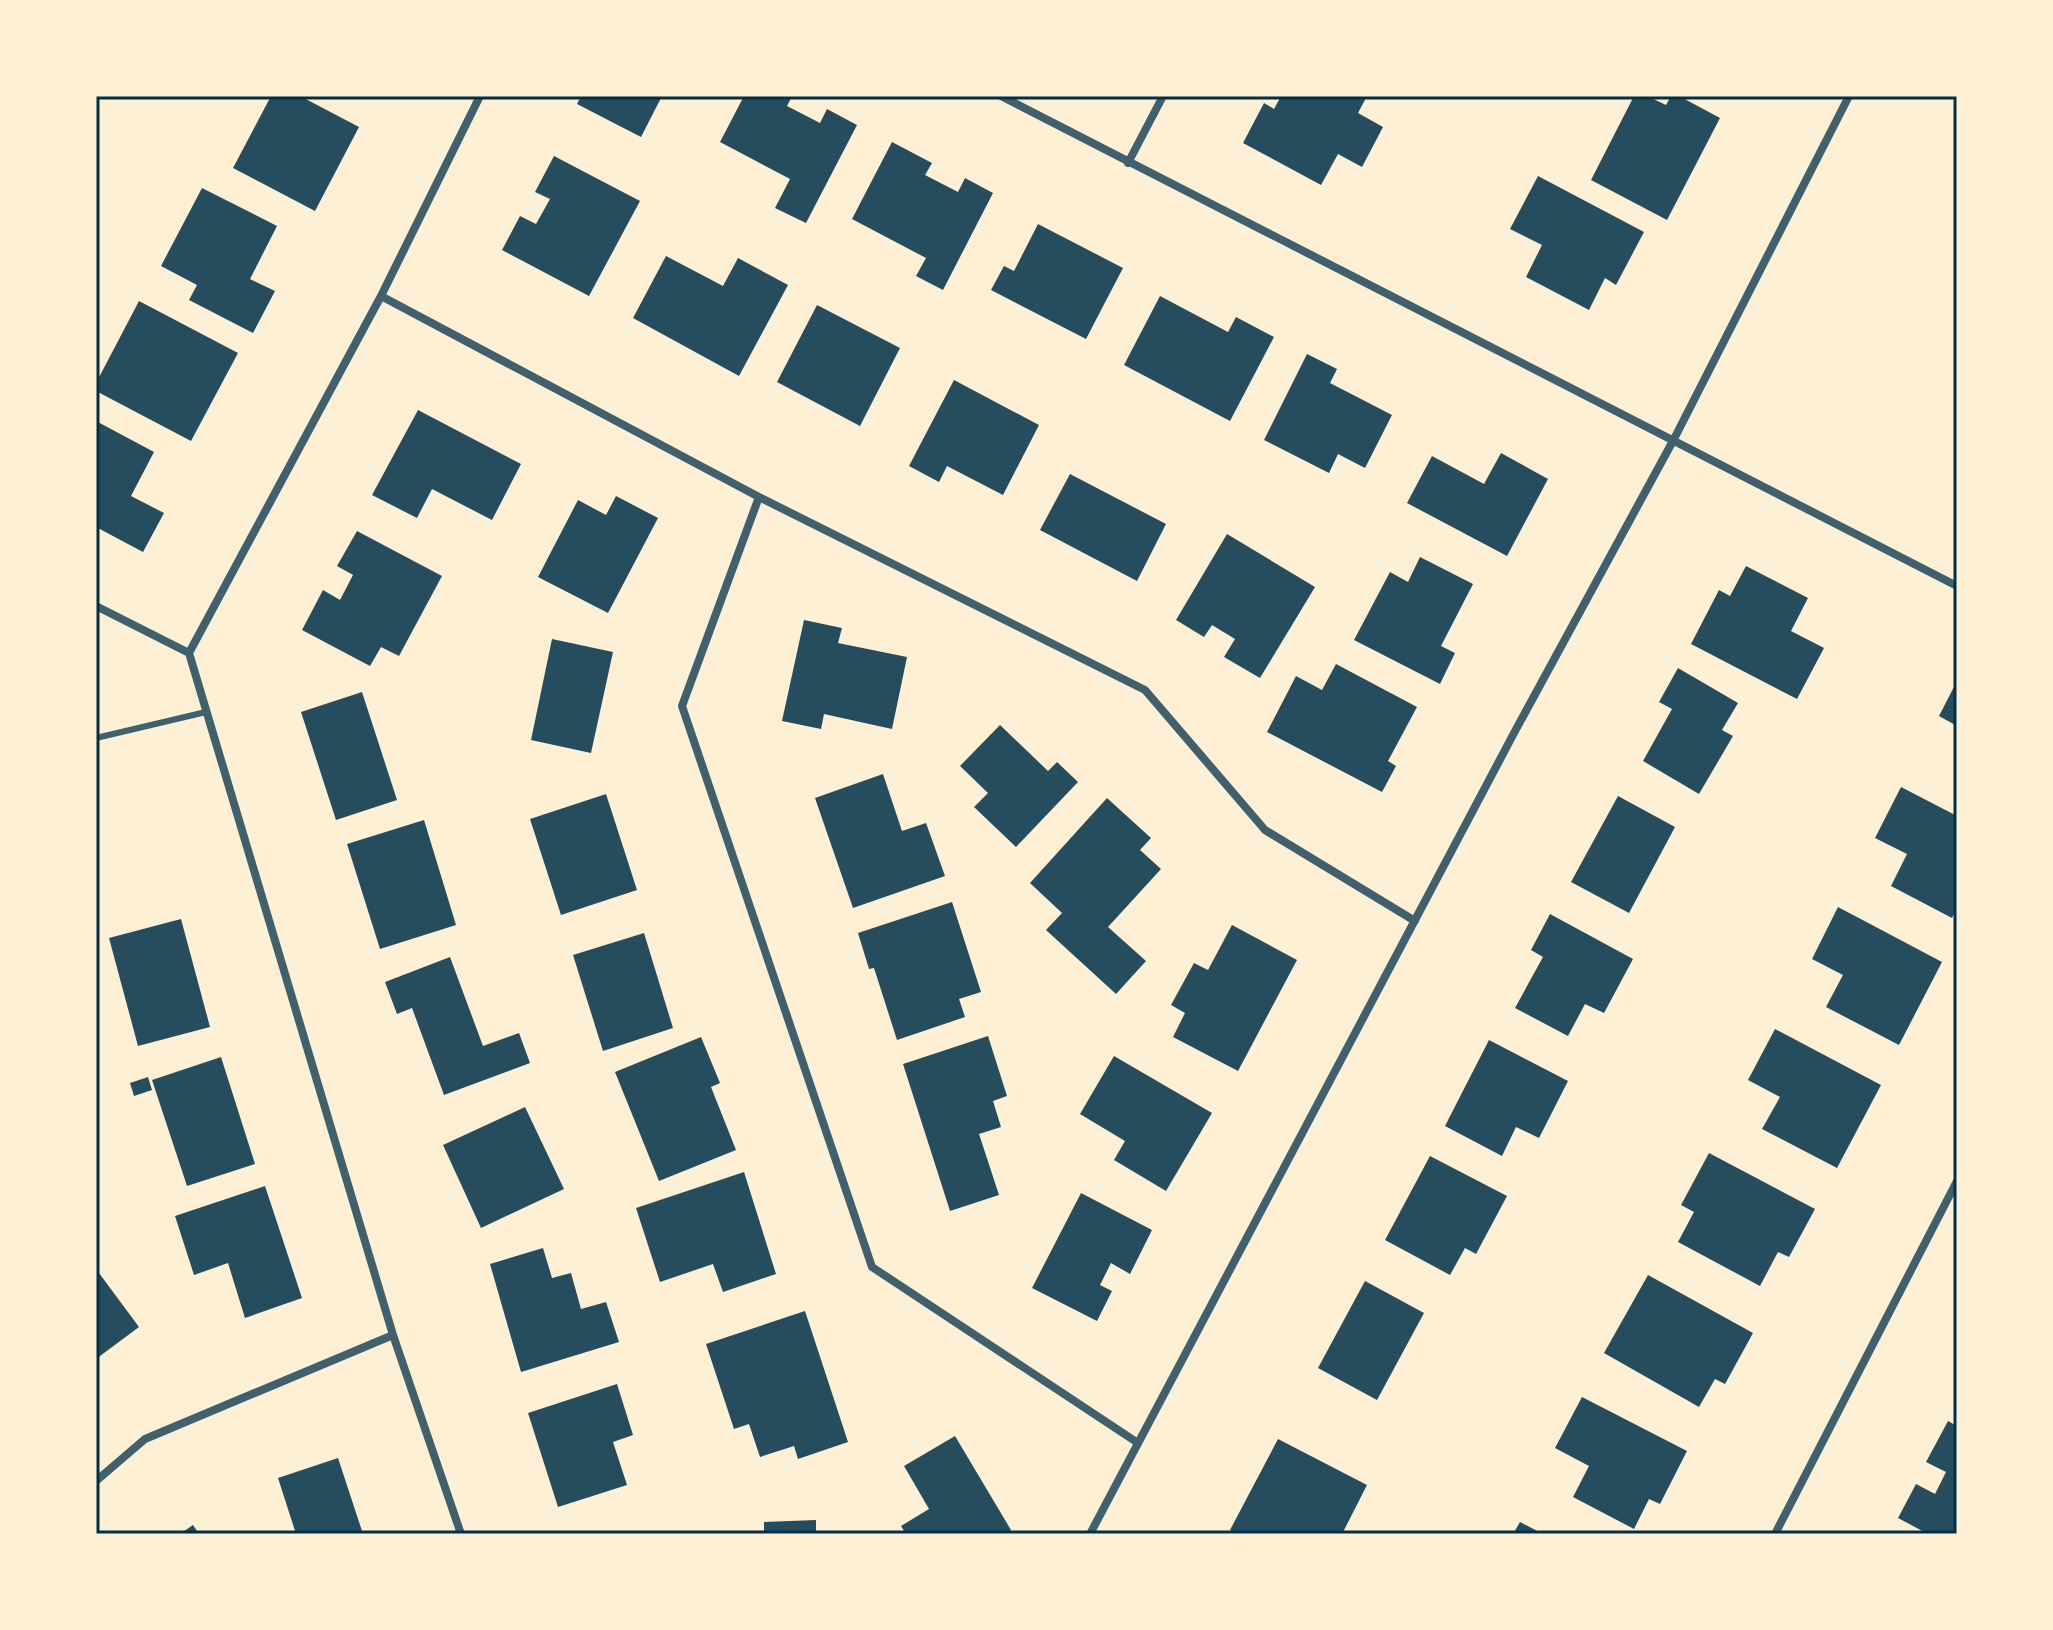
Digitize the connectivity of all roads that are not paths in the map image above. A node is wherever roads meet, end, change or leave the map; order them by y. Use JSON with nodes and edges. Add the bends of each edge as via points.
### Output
{"nodes":[{"id":1,"x":480,"y":96,"type":"edge"},
{"id":2,"x":1001,"y":96,"type":"edge"},
{"id":3,"x":1163,"y":96,"type":"edge"},
{"id":4,"x":1849,"y":96,"type":"edge"},
{"id":5,"x":1128,"y":163,"type":"junction"},
{"id":6,"x":381,"y":296,"type":"junction"},
{"id":7,"x":1674,"y":439,"type":"junction"},
{"id":8,"x":759,"y":497,"type":"junction"},
{"id":9,"x":1957,"y":586,"type":"edge"},
{"id":10,"x":96,"y":606,"type":"edge"},
{"id":11,"x":189,"y":653,"type":"junction"},
{"id":12,"x":206,"y":712,"type":"junction"},
{"id":13,"x":96,"y":738,"type":"edge"},
{"id":14,"x":1415,"y":921,"type":"junction"},
{"id":15,"x":1957,"y":1181,"type":"edge"},
{"id":16,"x":393,"y":1335,"type":"junction"},
{"id":17,"x":1138,"y":1443,"type":"junction"},
{"id":18,"x":96,"y":1481,"type":"edge"},
{"id":19,"x":461,"y":1534,"type":"edge"},
{"id":20,"x":1090,"y":1534,"type":"edge"},
{"id":21,"x":1775,"y":1534,"type":"edge"}],
"edges":[{"from":1,"to":6,"type":"street"},
{"from":2,"to":5,"type":"street"},
{"from":3,"to":5,"type":"street"},
{"from":4,"to":7,"type":"street"},
{"from":5,"to":7,"type":"street"},
{"from":6,"to":8,"type":"street"},
{"from":6,"to":11,"type":"street"},
{"from":7,"to":9,"type":"street"},
{"from":7,"to":14,"type":"street"},
{"from":8,"to":14,"type":"street","via":[[1145,690],[1265,830]]},
{"from":8,"to":17,"type":"street","via":[[682,706],[872,1267]]},
{"from":10,"to":11,"type":"street"},
{"from":11,"to":12,"type":"street"},
{"from":12,"to":13,"type":"lane"},
{"from":12,"to":16,"type":"street"},
{"from":14,"to":17,"type":"street"},
{"from":15,"to":21,"type":"street"},
{"from":16,"to":18,"type":"street","via":[[145,1439]]},
{"from":16,"to":19,"type":"street"},
{"from":17,"to":20,"type":"street"}]}
